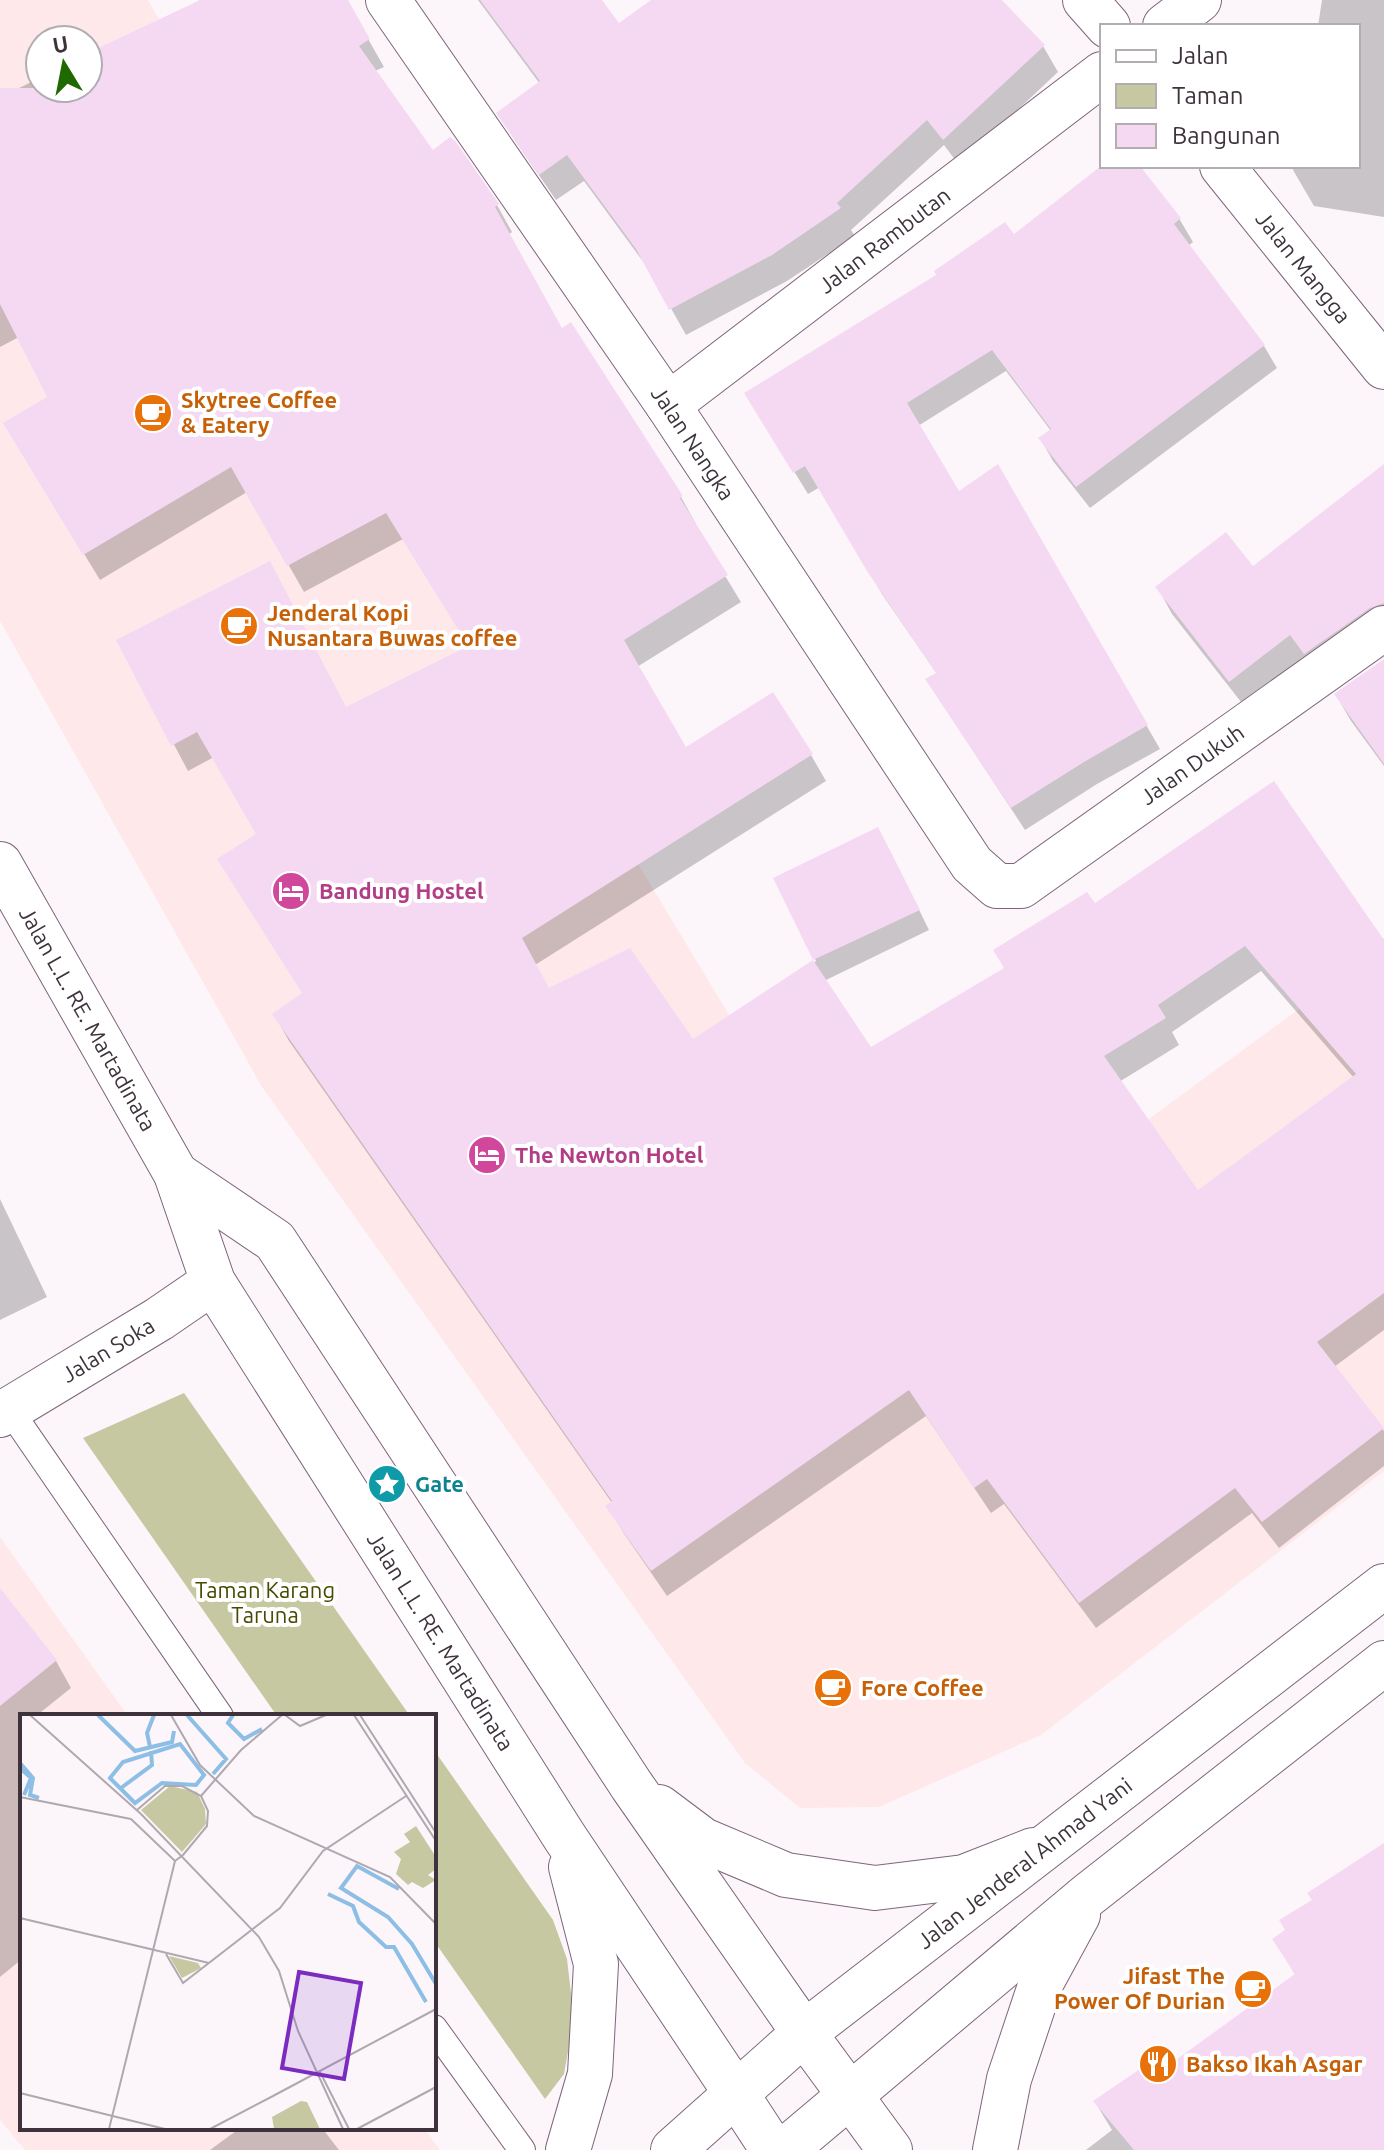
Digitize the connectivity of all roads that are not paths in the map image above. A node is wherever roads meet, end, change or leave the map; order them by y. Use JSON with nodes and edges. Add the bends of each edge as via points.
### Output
{"nodes":[{"id":1,"x":388,"y":0,"type":"edge"},
{"id":2,"x":1085,"y":0,"type":"edge"},
{"id":3,"x":1199,"y":0,"type":"edge"},
{"id":4,"x":1106,"y":24,"type":"edge"},
{"id":5,"x":1168,"y":24,"type":"edge"},
{"id":6,"x":1100,"y":76,"type":"edge"},
{"id":7,"x":1224,"y":168,"type":"edge"},
{"id":8,"x":1384,"y":367,"type":"edge"},
{"id":9,"x":668,"y":405,"type":"junction"},
{"id":10,"x":1384,"y":628,"type":"edge"},
{"id":11,"x":0,"y":864,"type":"edge"},
{"id":12,"x":997,"y":886,"type":"joint"},
{"id":13,"x":176,"y":1174,"type":"junction"},
{"id":14,"x":213,"y":1282,"type":"junction"},
{"id":15,"x":5,"y":1412,"type":"edge"},
{"id":16,"x":1384,"y":1586,"type":"edge"},
{"id":17,"x":1384,"y":1663,"type":"edge"},
{"id":18,"x":219,"y":1714,"type":"edge"},
{"id":19,"x":632,"y":1786,"type":"junction"},
{"id":20,"x":564,"y":1836,"type":"junction"},
{"id":21,"x":1047,"y":1844,"type":"junction"},
{"id":22,"x":1088,"y":1895,"type":"junction"},
{"id":23,"x":436,"y":2031,"type":"edge"},
{"id":24,"x":804,"y":2033,"type":"junction"},
{"id":25,"x":737,"y":2095,"type":"junction"},
{"id":26,"x":848,"y":2095,"type":"junction"},
{"id":27,"x":522,"y":2150,"type":"edge"},
{"id":28,"x":568,"y":2150,"type":"edge"},
{"id":29,"x":673,"y":2150,"type":"edge"},
{"id":30,"x":773,"y":2150,"type":"edge"},
{"id":31,"x":785,"y":2150,"type":"edge"},
{"id":32,"x":890,"y":2150,"type":"edge"},
{"id":33,"x":995,"y":2150,"type":"edge"}],
"edges":[{"from":1,"to":9,"type":"main road","name":"Jalan Nangka"},
{"from":2,"to":4,"type":"main road"},
{"from":3,"to":5,"type":"main road"},
{"from":6,"to":9,"type":"main road","name":"Jalan Rambutan"},
{"from":7,"to":8,"type":"main road","name":"Jalan Mangga"},
{"from":9,"to":12,"type":"main road","name":"Jalan Nangka","via":[[972,864]]},
{"from":10,"to":12,"type":"main road","name":"Jalan Dukuh","via":[[1021,886]]},
{"from":11,"to":13,"type":"main road","name":"Jalan L.L. RE. Martadinata"},
{"from":13,"to":14,"type":"main road","name":"Jalan L.L. RE. Martadinata"},
{"from":13,"to":19,"type":"main road","name":"Jalan L.L. RE. Martadinata","via":[[275,1241]]},
{"from":14,"to":15,"type":"main road","name":"Jalan Soka"},
{"from":14,"to":20,"type":"main road","name":"Jalan L.L. RE. Martadinata"},
{"from":15,"to":18,"type":"lane"},
{"from":16,"to":21,"type":"main road","name":"Jalan Jenderal Ahmad Yani"},
{"from":17,"to":22,"type":"main road"},
{"from":19,"to":21,"type":"main road","via":[[703,1840],[786,1875],[875,1888],[964,1877]]},
{"from":19,"to":24,"type":"main road","name":"Jalan L.L. RE. Martadinata"},
{"from":20,"to":25,"type":"main road","name":"Jalan L.L. RE. Martadinata"},
{"from":20,"to":28,"type":"main road","via":[[596,1964],[589,2081]]},
{"from":21,"to":24,"type":"main road","name":"Jalan Jenderal Ahmad Yani"},
{"from":22,"to":26,"type":"main road"},
{"from":22,"to":33,"type":"main road","via":[[1041,1983],[1009,2079]]},
{"from":23,"to":27,"type":"lane"},
{"from":24,"to":25,"type":"main road","name":"Jalan Jenderal Ahmad Yani"},
{"from":24,"to":26,"type":"main road","name":"Jalan L.L. RE. Martadinata"},
{"from":25,"to":29,"type":"main road","name":"Jalan Jenderal Ahmad Yani"},
{"from":25,"to":30,"type":"main road","name":"Jalan L.L. RE. Martadinata"},
{"from":26,"to":31,"type":"main road"},
{"from":26,"to":32,"type":"main road","name":"Jalan L.L. RE. Martadinata"}]}
